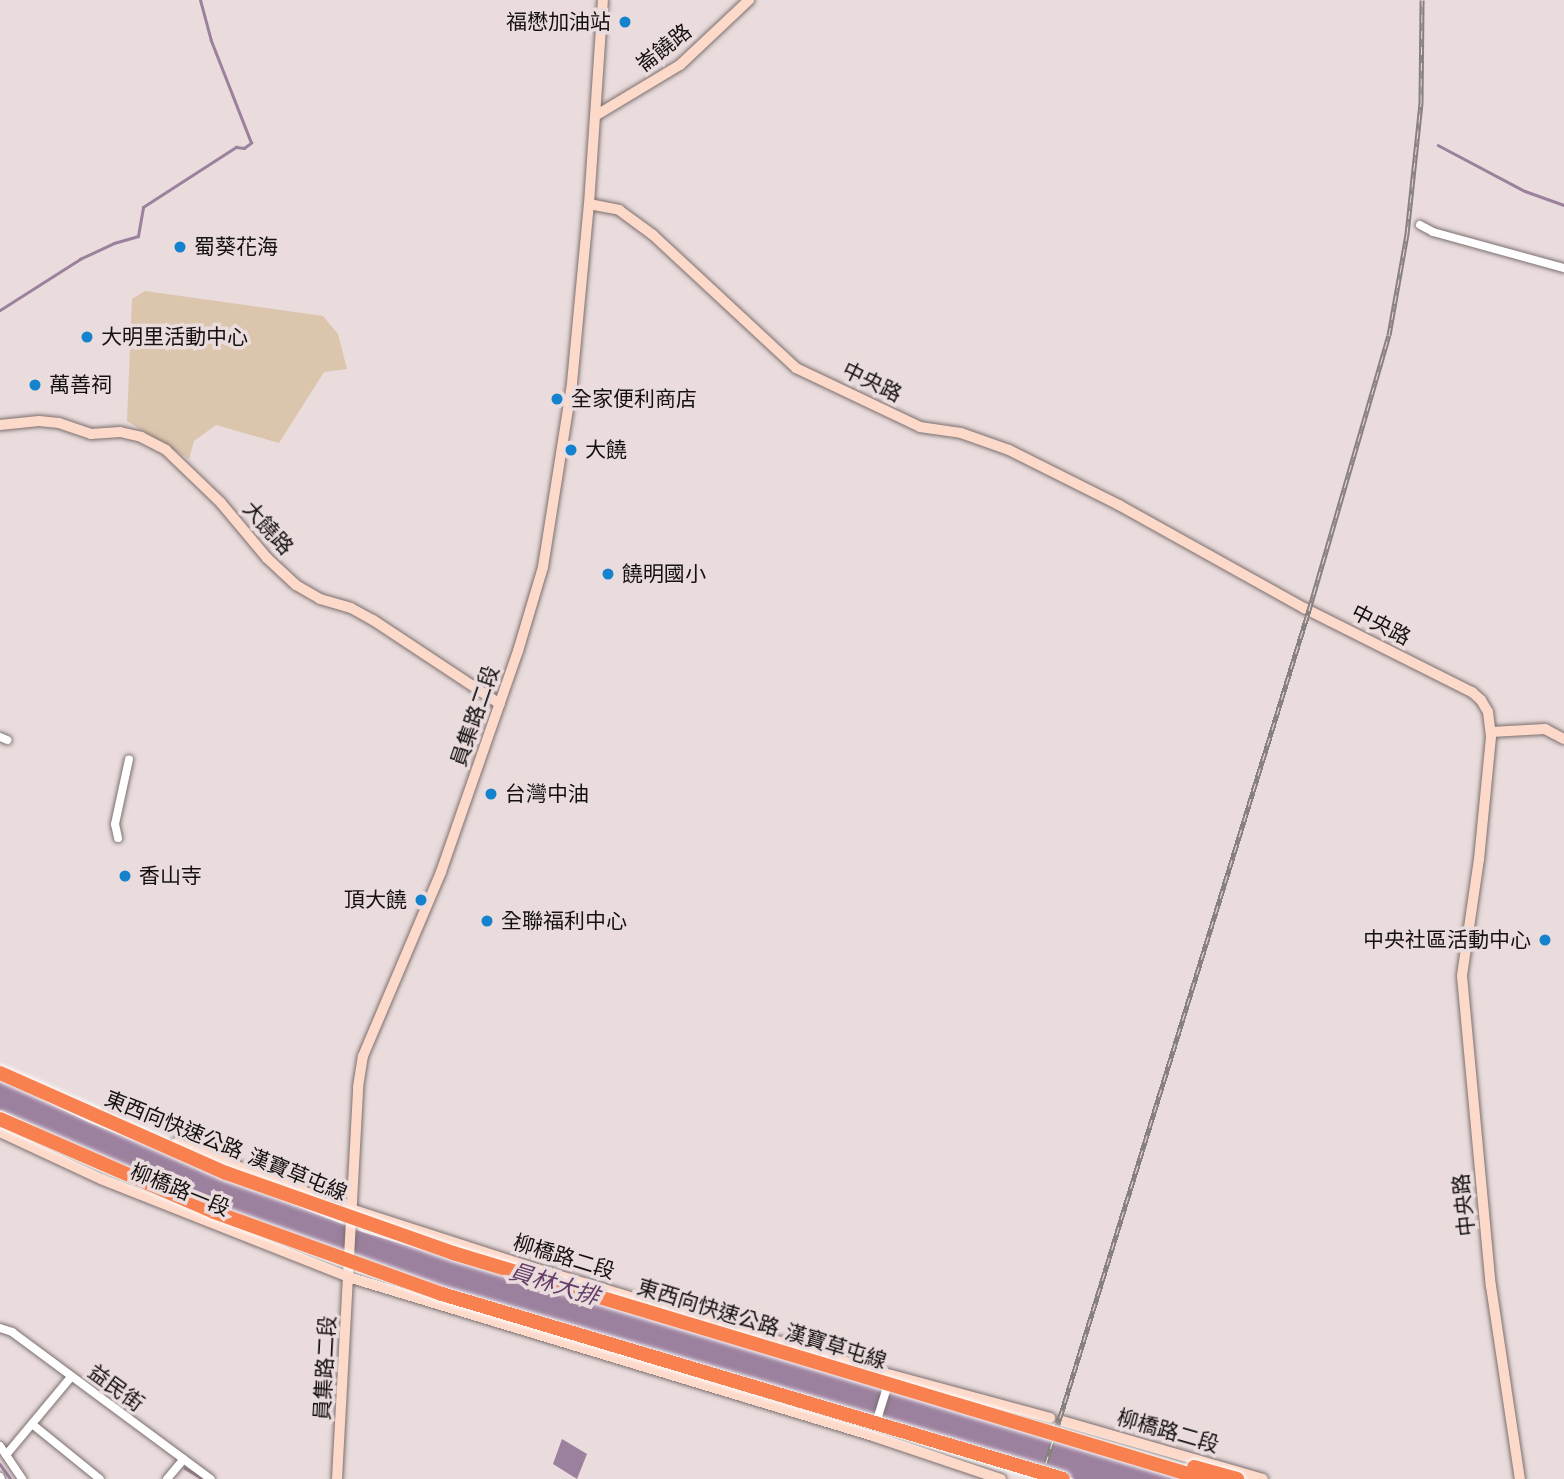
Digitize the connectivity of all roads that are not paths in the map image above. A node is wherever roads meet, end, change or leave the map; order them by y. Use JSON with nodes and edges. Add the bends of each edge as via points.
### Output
{"nodes":[{"id":1,"x":603,"y":0,"type":"edge"},
{"id":2,"x":749,"y":0,"type":"edge"},
{"id":3,"x":595,"y":116,"type":"junction"},
{"id":4,"x":589,"y":204,"type":"junction"},
{"id":5,"x":1420,"y":225,"type":"dead end"},
{"id":6,"x":1564,"y":268,"type":"edge"},
{"id":7,"x":0,"y":425,"type":"edge"},
{"id":8,"x":500,"y":704,"type":"junction"},
{"id":9,"x":1491,"y":732,"type":"junction"},
{"id":10,"x":1564,"y":739,"type":"edge"},
{"id":11,"x":129,"y":758,"type":"dead end"},
{"id":12,"x":118,"y":838,"type":"dead end"},
{"id":13,"x":0,"y":1066,"type":"edge"},
{"id":14,"x":0,"y":1073,"type":"edge"},
{"id":15,"x":0,"y":1119,"type":"edge"},
{"id":16,"x":0,"y":1132,"type":"edge"},
{"id":17,"x":351,"y":1209,"type":"junction"},
{"id":18,"x":348,"y":1277,"type":"junction"},
{"id":19,"x":0,"y":1328,"type":"edge"},
{"id":20,"x":71,"y":1377,"type":"junction"},
{"id":21,"x":891,"y":1383,"type":"junction"},
{"id":22,"x":32,"y":1424,"type":"junction"},
{"id":23,"x":913,"y":1434,"type":"junction"},
{"id":24,"x":873,"y":1436,"type":"junction"},
{"id":25,"x":0,"y":1446,"type":"edge"},
{"id":26,"x":6,"y":1455,"type":"junction"},
{"id":27,"x":184,"y":1459,"type":"junction"},
{"id":28,"x":22,"y":1479,"type":"edge"},
{"id":29,"x":100,"y":1479,"type":"edge"},
{"id":30,"x":167,"y":1479,"type":"edge"},
{"id":31,"x":211,"y":1479,"type":"edge"},
{"id":32,"x":337,"y":1479,"type":"edge"},
{"id":33,"x":1001,"y":1479,"type":"edge"},
{"id":34,"x":1040,"y":1479,"type":"edge"},
{"id":35,"x":1063,"y":1479,"type":"edge"},
{"id":36,"x":1205,"y":1479,"type":"edge"},
{"id":37,"x":1237,"y":1479,"type":"edge"},
{"id":38,"x":1263,"y":1479,"type":"edge"},
{"id":39,"x":1520,"y":1479,"type":"edge"}],
"edges":[{"from":1,"to":3,"type":"main road","name":"員集路二段"},
{"from":2,"to":3,"type":"main road","name":"崙饒路","via":[[680,65]]},
{"from":3,"to":4,"type":"main road","name":"員集路二段"},
{"from":4,"to":8,"type":"main road","name":"員集路二段","via":[[572,383],[544,566]]},
{"from":4,"to":9,"type":"main road","name":"中央路","via":[[619,210],[653,235],[796,368],[919,427],[961,433],[1009,450],[1119,505],[1304,608],[1472,692],[1488,712]]},
{"from":5,"to":6,"type":"street"},
{"from":7,"to":8,"type":"main road","name":"大饒路","via":[[39,421],[92,434],[120,432],[166,450],[296,585],[373,620]]},
{"from":8,"to":17,"type":"main road","name":"員集路二段","via":[[426,910],[363,1056]]},
{"from":9,"to":10,"type":"main road","via":[[1545,729]]},
{"from":9,"to":39,"type":"main road","name":"中央路","via":[[1462,976],[1491,1286]]},
{"from":11,"to":12,"type":"street","via":[[116,824]]},
{"from":13,"to":17,"type":"main road","name":"柳橋路一段","via":[[162,1138]]},
{"from":14,"to":21,"type":"highway","name":"東西向快速公路 漢寶草屯線","bridge":true,"via":[[296,1200],[453,1253]]},
{"from":15,"to":23,"type":"highway","bridge":true,"via":[[214,1212],[363,1267]]},
{"from":16,"to":18,"type":"main road","name":"柳橋路一段","via":[[101,1179]]},
{"from":17,"to":18,"type":"main road","name":"員集路二段"},
{"from":17,"to":21,"type":"main road","name":"柳橋路二段"},
{"from":18,"to":24,"type":"main road"},
{"from":18,"to":32,"type":"main road","name":"員集路二段"},
{"from":19,"to":20,"type":"street","name":"益民街","via":[[12,1332]]},
{"from":20,"to":22,"type":"street"},
{"from":20,"to":27,"type":"street","name":"益民街"},
{"from":21,"to":24,"type":"street"},
{"from":21,"to":36,"type":"highway","name":"東西向快速公路 漢寶草屯線","bridge":true},
{"from":21,"to":37,"type":"highway","bridge":true,"via":[[931,1389]]},
{"from":21,"to":38,"type":"main road","name":"柳橋路二段","via":[[1056,1419]]},
{"from":22,"to":26,"type":"street"},
{"from":22,"to":29,"type":"street"},
{"from":23,"to":34,"type":"highway","bridge":true},
{"from":23,"to":35,"type":"highway","bridge":true},
{"from":24,"to":33,"type":"main road"},
{"from":25,"to":26,"type":"street"},
{"from":26,"to":28,"type":"street"},
{"from":27,"to":30,"type":"street"},
{"from":27,"to":31,"type":"street","name":"益民街"}]}
